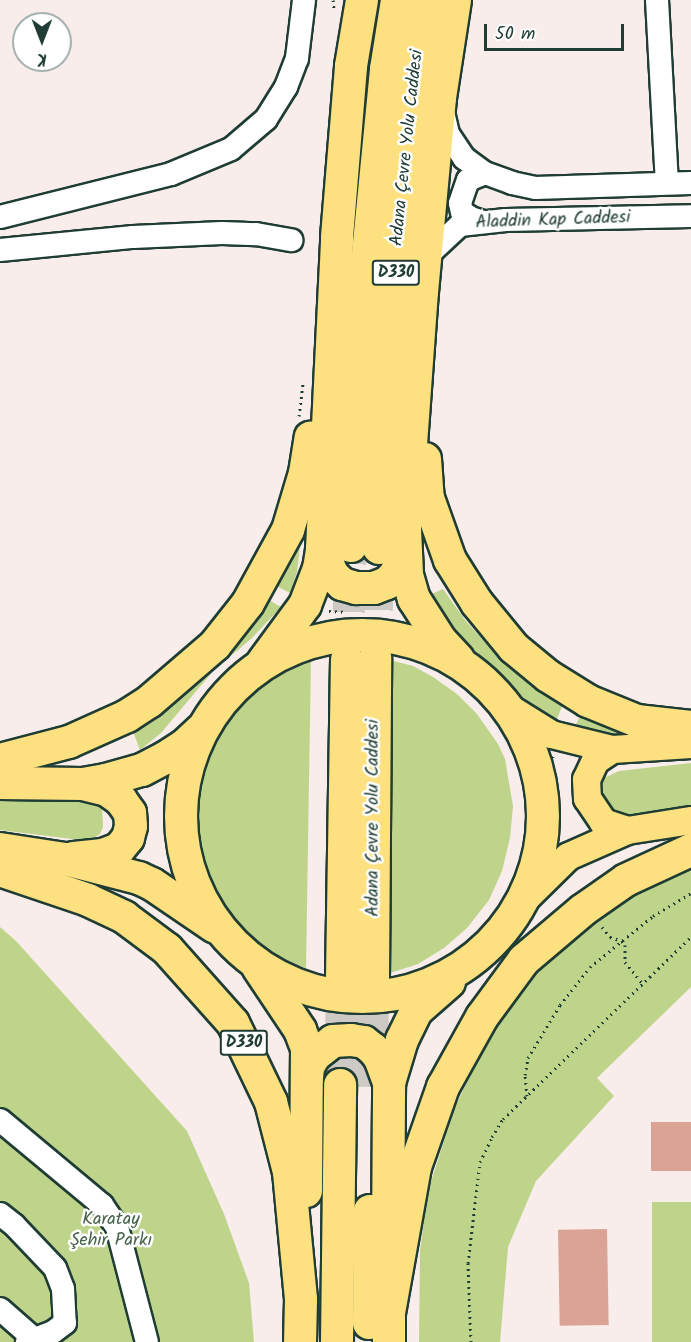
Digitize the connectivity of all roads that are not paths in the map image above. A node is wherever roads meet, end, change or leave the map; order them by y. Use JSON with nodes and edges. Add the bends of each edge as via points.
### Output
{"nodes":[{"id":1,"x":304,"y":0,"type":"edge"},
{"id":2,"x":396,"y":0,"type":"edge"},
{"id":3,"x":424,"y":0,"type":"edge"},
{"id":4,"x":455,"y":0,"type":"edge"},
{"id":5,"x":657,"y":0,"type":"edge"},
{"id":6,"x":348,"y":5,"type":"edge"},
{"id":7,"x":440,"y":98,"type":"junction"},
{"id":8,"x":485,"y":173,"type":"junction"},
{"id":9,"x":667,"y":183,"type":"junction"},
{"id":10,"x":691,"y":183,"type":"edge"},
{"id":11,"x":691,"y":216,"type":"edge"},
{"id":12,"x":0,"y":217,"type":"edge"},
{"id":13,"x":483,"y":222,"type":"junction"},
{"id":14,"x":337,"y":237,"type":"junction"},
{"id":15,"x":291,"y":240,"type":"dead end"},
{"id":16,"x":0,"y":250,"type":"edge"},
{"id":17,"x":422,"y":291,"type":"junction"},
{"id":18,"x":418,"y":343,"type":"junction"},
{"id":19,"x":364,"y":548,"type":"junction"},
{"id":20,"x":465,"y":667,"type":"junction"},
{"id":21,"x":259,"y":668,"type":"junction"},
{"id":22,"x":506,"y":706,"type":"junction"},
{"id":23,"x":691,"y":727,"type":"edge"},
{"id":24,"x":204,"y":728,"type":"junction"},
{"id":25,"x":691,"y":744,"type":"edge"},
{"id":26,"x":612,"y":749,"type":"junction"},
{"id":27,"x":0,"y":760,"type":"edge"},
{"id":28,"x":0,"y":783,"type":"edge"},
{"id":29,"x":84,"y":784,"type":"junction"},
{"id":30,"x":691,"y":820,"type":"edge"},
{"id":31,"x":627,"y":830,"type":"junction"},
{"id":32,"x":0,"y":849,"type":"edge"},
{"id":33,"x":691,"y":850,"type":"edge"},
{"id":34,"x":65,"y":858,"type":"junction"},
{"id":35,"x":0,"y":870,"type":"edge"},
{"id":36,"x":522,"y":901,"type":"junction"},
{"id":37,"x":223,"y":932,"type":"junction"},
{"id":38,"x":489,"y":945,"type":"junction"},
{"id":39,"x":252,"y":960,"type":"junction"},
{"id":40,"x":342,"y":978,"type":"tunnel mouth"},
{"id":41,"x":373,"y":978,"type":"tunnel mouth"},
{"id":42,"x":306,"y":1083,"type":"junction"},
{"id":43,"x":340,"y":1085,"type":"tunnel mouth"},
{"id":44,"x":380,"y":1085,"type":"junction"},
{"id":45,"x":0,"y":1120,"type":"edge"},
{"id":46,"x":0,"y":1214,"type":"edge"},
{"id":47,"x":301,"y":1299,"type":"junction"},
{"id":48,"x":0,"y":1309,"type":"edge"},
{"id":49,"x":389,"y":1327,"type":"edge"},
{"id":50,"x":30,"y":1340,"type":"edge"},
{"id":51,"x":147,"y":1342,"type":"edge"},
{"id":52,"x":300,"y":1342,"type":"edge"},
{"id":53,"x":337,"y":1342,"type":"edge"},
{"id":54,"x":369,"y":1342,"type":"edge"}],
"edges":[{"from":1,"to":12,"type":"street","via":[[297,58],[286,87],[266,119],[231,149],[171,174]]},
{"from":2,"to":19,"type":"highway","name":"Adana Çevre Yolu Caddesi","number":"D330","via":[[365,284]]},
{"from":3,"to":19,"type":"highway","name":"Adana Çevre Yolu Caddesi","number":"D330"},
{"from":4,"to":7,"type":"highway"},
{"from":5,"to":9,"type":"street"},
{"from":6,"to":14,"type":"highway","via":[[351,66]]},
{"from":7,"to":8,"type":"street","via":[[448,134],[465,158]]},
{"from":7,"to":17,"type":"highway"},
{"from":8,"to":9,"type":"street","name":"Aladdin Kap Caddesi","via":[[535,188]]},
{"from":8,"to":13,"type":"street","via":[[468,180],[460,203],[462,212]]},
{"from":9,"to":10,"type":"street","name":"Aladdin Kap Caddesi"},
{"from":11,"to":13,"type":"street","name":"Aladdin Kap Caddesi"},
{"from":13,"to":17,"type":"street","name":"Aladdin Kap Caddesi","via":[[460,225],[430,253]]},
{"from":14,"to":19,"type":"highway"},
{"from":14,"to":27,"type":"highway","via":[[305,473],[288,530],[252,596],[215,645],[127,716],[69,742]]},
{"from":15,"to":16,"type":"street","via":[[222,233]]},
{"from":17,"to":18,"type":"highway"},
{"from":18,"to":19,"type":"highway"},
{"from":18,"to":23,"type":"highway","via":[[428,498],[450,560],[477,603],[514,648],[578,695],[637,721]]},
{"from":19,"to":20,"type":"highway","via":[[407,575],[414,599],[441,641]]},
{"from":19,"to":21,"type":"highway","via":[[319,569],[305,605]]},
{"from":20,"to":21,"type":"highway","via":[[416,644],[362,635],[308,644]]},
{"from":20,"to":22,"type":"highway"},
{"from":21,"to":24,"type":"highway","via":[[228,695]]},
{"from":22,"to":26,"type":"main road","via":[[551,734]]},
{"from":22,"to":36,"type":"highway","via":[[533,757],[543,801],[536,869]]},
{"from":24,"to":29,"type":"highway","via":[[185,745],[142,770]]},
{"from":24,"to":37,"type":"highway","via":[[187,768],[181,811],[185,855],[199,896]]},
{"from":25,"to":26,"type":"main road"},
{"from":26,"to":31,"type":"main road","via":[[595,760],[586,779],[587,798],[603,822]]},
{"from":28,"to":29,"type":"highway"},
{"from":29,"to":34,"type":"highway","via":[[107,790],[121,800],[130,813],[128,838],[119,849],[103,855]]},
{"from":30,"to":31,"type":"main road"},
{"from":31,"to":36,"type":"main road","via":[[568,856]]},
{"from":32,"to":34,"type":"highway"},
{"from":33,"to":49,"type":"highway","via":[[626,880],[595,914],[524,960],[482,1017],[443,1087],[415,1167]]},
{"from":34,"to":37,"type":"highway","via":[[152,884]]},
{"from":35,"to":47,"type":"highway","number":"D330","via":[[88,900],[124,917],[167,949],[233,1023],[271,1102],[289,1172]]},
{"from":36,"to":38,"type":"highway"},
{"from":37,"to":39,"type":"highway"},
{"from":38,"to":39,"type":"highway","via":[[440,979],[402,992],[363,997],[304,987]]},
{"from":38,"to":44,"type":"highway","via":[[416,1011]]},
{"from":39,"to":42,"type":"highway","via":[[300,1030],[307,1048]]},
{"from":40,"to":41,"type":"highway","name":"Adana Çevre Yolu Caddesi","via":[[361,659]]},
{"from":42,"to":44,"type":"highway","via":[[314,1056],[333,1041],[351,1040],[364,1042],[380,1058]]},
{"from":42,"to":47,"type":"highway"},
{"from":43,"to":53,"type":"highway"},
{"from":44,"to":49,"type":"highway","via":[[387,1189]]},
{"from":44,"to":54,"type":"highway"},
{"from":45,"to":51,"type":"street","via":[[102,1205],[117,1227]]},
{"from":46,"to":50,"type":"street","via":[[55,1268],[63,1289],[65,1323]]},
{"from":47,"to":52,"type":"highway","number":"D330"},
{"from":48,"to":50,"type":"street"}]}
